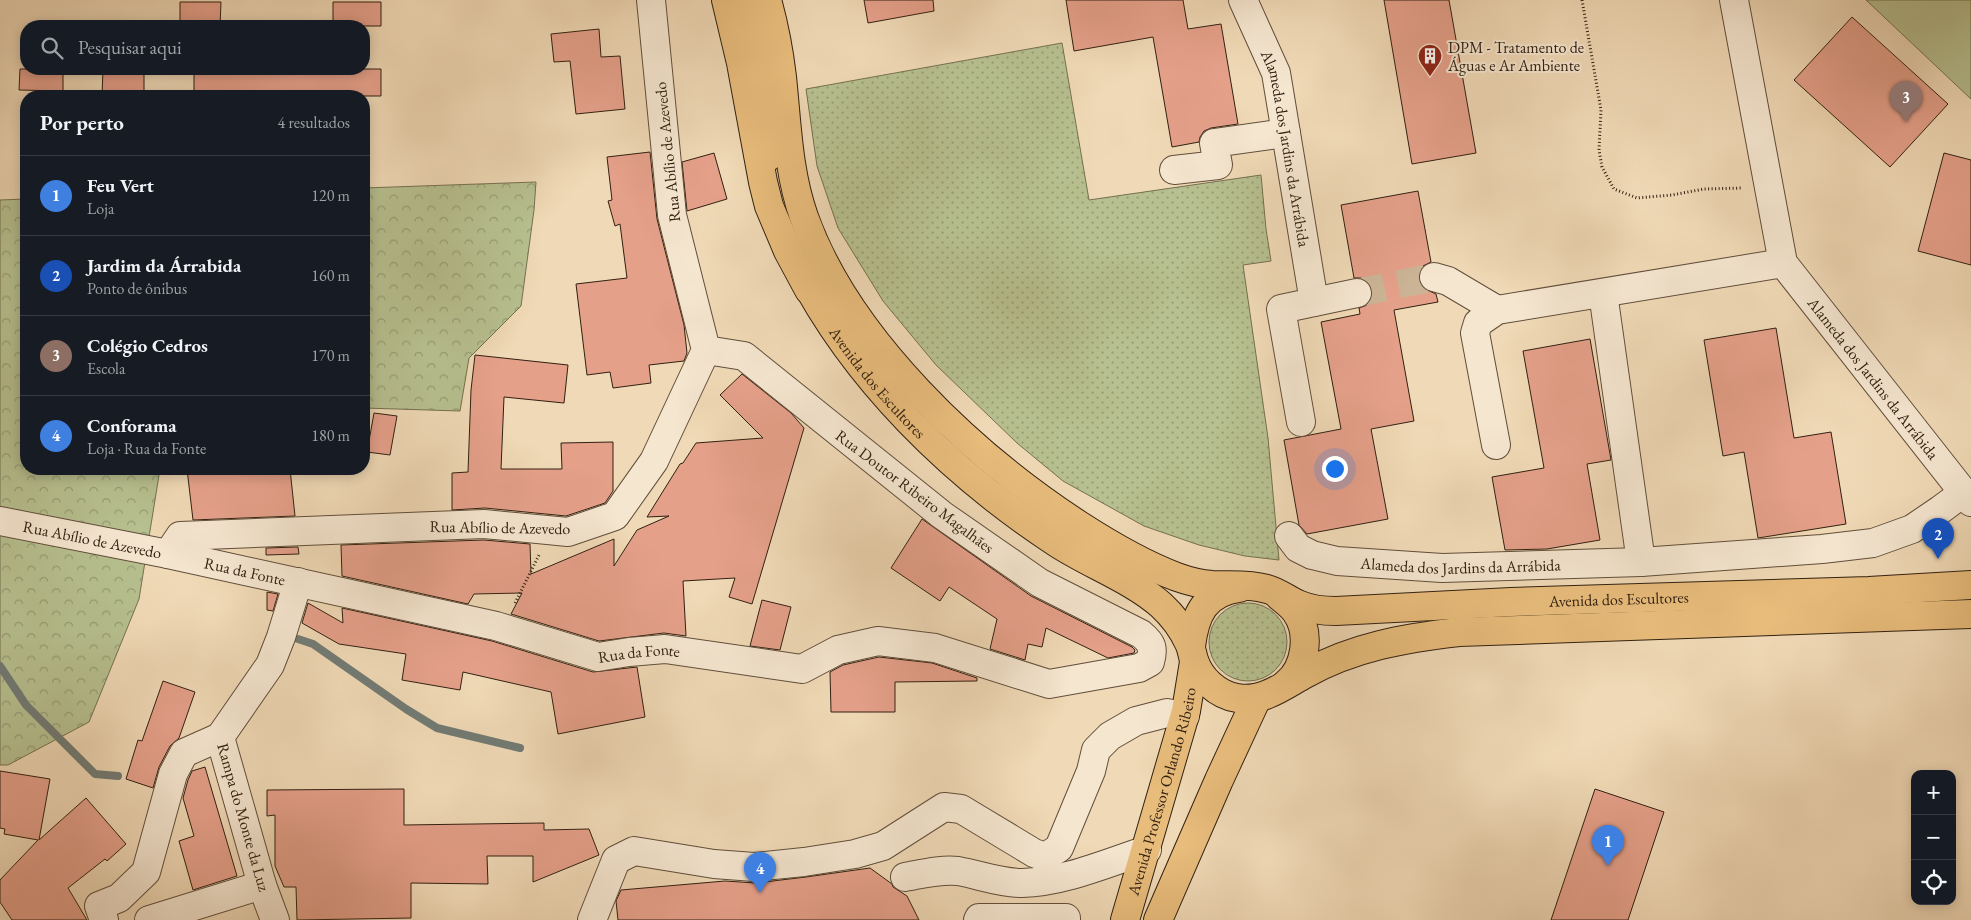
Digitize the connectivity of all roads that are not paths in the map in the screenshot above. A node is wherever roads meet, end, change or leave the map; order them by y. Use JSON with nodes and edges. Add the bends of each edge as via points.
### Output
{"nodes":[{"id":1,"x":651,"y":0,"type":"edge"},
{"id":2,"x":726,"y":0,"type":"edge"},
{"id":3,"x":746,"y":0,"type":"edge"},
{"id":4,"x":767,"y":0,"type":"edge"},
{"id":5,"x":1243,"y":0,"type":"edge"},
{"id":6,"x":1734,"y":0,"type":"edge"},
{"id":7,"x":1286,"y":133,"type":"junction"},
{"id":8,"x":1174,"y":170,"type":"dead end"},
{"id":9,"x":1783,"y":263,"type":"junction"},
{"id":10,"x":1434,"y":277,"type":"tunnel mouth"},
{"id":11,"x":809,"y":290,"type":"junction"},
{"id":12,"x":1357,"y":293,"type":"tunnel mouth"},
{"id":13,"x":1603,"y":293,"type":"junction"},
{"id":14,"x":1314,"y":302,"type":"junction"},
{"id":15,"x":1497,"y":310,"type":"junction"},
{"id":16,"x":706,"y":350,"type":"junction"},
{"id":17,"x":1301,"y":422,"type":"dead end"},
{"id":18,"x":1496,"y":445,"type":"dead end"},
{"id":19,"x":1967,"y":497,"type":"edge"},
{"id":20,"x":0,"y":521,"type":"edge"},
{"id":21,"x":1289,"y":536,"type":"dead end"},
{"id":22,"x":168,"y":554,"type":"junction"},
{"id":23,"x":1641,"y":562,"type":"junction"},
{"id":24,"x":298,"y":582,"type":"junction"},
{"id":25,"x":1971,"y":585,"type":"edge"},
{"id":26,"x":1261,"y":588,"type":"junction"},
{"id":27,"x":1971,"y":614,"type":"edge"},
{"id":28,"x":1193,"y":654,"type":"junction"},
{"id":29,"x":1049,"y":684,"type":"joint"},
{"id":30,"x":1268,"y":694,"type":"junction"},
{"id":31,"x":1185,"y":716,"type":"junction"},
{"id":32,"x":220,"y":737,"type":"junction"},
{"id":33,"x":1147,"y":850,"type":"junction"},
{"id":34,"x":1064,"y":876,"type":"junction"},
{"id":35,"x":905,"y":877,"type":"dead end"},
{"id":36,"x":262,"y":886,"type":"junction"},
{"id":37,"x":119,"y":913,"type":"edge"},
{"id":38,"x":1066,"y":919,"type":"edge"},
{"id":39,"x":149,"y":920,"type":"edge"},
{"id":40,"x":275,"y":920,"type":"edge"},
{"id":41,"x":592,"y":920,"type":"edge"},
{"id":42,"x":978,"y":920,"type":"edge"},
{"id":43,"x":1125,"y":920,"type":"edge"},
{"id":44,"x":1158,"y":920,"type":"edge"}],
"edges":[{"from":1,"to":16,"type":"street","name":"Rua Abílio de Azevedo","via":[[672,215]]},
{"from":2,"to":11,"type":"main road","via":[[762,182],[788,251]]},
{"from":3,"to":11,"type":"main road","name":"Avenida dos Escultores","via":[[761,68],[776,206],[788,245]]},
{"from":4,"to":26,"type":"main road","name":"Avenida dos Escultores","via":[[780,61],[789,155],[802,210],[833,277],[878,344],[965,437],[1026,488],[1117,549],[1175,576],[1204,584]]},
{"from":5,"to":7,"type":"street","name":"Alameda dos Jardins da Arrábida","via":[[1276,73]]},
{"from":6,"to":9,"type":"street","name":"Alameda dos Jardins da Arrábida"},
{"from":7,"to":8,"type":"street","via":[[1214,143],[1218,166]]},
{"from":7,"to":14,"type":"street","name":"Alameda dos Jardins da Arrábida"},
{"from":9,"to":13,"type":"street"},
{"from":9,"to":19,"type":"street","name":"Alameda dos Jardins da Arrábida"},
{"from":10,"to":15,"type":"street","via":[[1448,281]]},
{"from":11,"to":28,"type":"main road","name":"Avenida dos Escultores","via":[[864,369],[951,460],[990,494],[1057,542],[1149,596],[1172,615]]},
{"from":12,"to":14,"type":"street"},
{"from":13,"to":15,"type":"street"},
{"from":13,"to":23,"type":"street"},
{"from":14,"to":17,"type":"street","via":[[1281,309]]},
{"from":15,"to":18,"type":"street","via":[[1478,322],[1475,333]]},
{"from":16,"to":22,"type":"street","name":"Rua Abílio de Azevedo","via":[[654,461],[615,516],[568,532],[484,524],[201,534],[180,536]]},
{"from":16,"to":29,"type":"street","name":"Rua Doutor Ribeiro Magalhães","via":[[744,356],[942,515],[1040,583],[1151,642],[1150,662],[1139,668]]},
{"from":19,"to":23,"type":"street","name":"Alameda dos Jardins da Arrábida","via":[[1912,529],[1873,543]]},
{"from":20,"to":22,"type":"street","name":"Rua Abílio de Azevedo"},
{"from":21,"to":23,"type":"street","name":"Alameda dos Jardins da Arrábida","via":[[1298,548],[1336,562],[1442,568]]},
{"from":22,"to":24,"type":"street","name":"Rua da Fonte"},
{"from":24,"to":29,"type":"street","name":"Rua da Fonte","via":[[503,628],[598,657],[665,649],[802,670],[838,650],[878,641],[935,648]]},
{"from":24,"to":32,"type":"street","name":"Rampa do Monte da Luz","via":[[270,665]]},
{"from":25,"to":26,"type":"main road","name":"Avenida dos Escultores","via":[[1336,611],[1301,606]]},
{"from":26,"to":28,"type":"main road","via":[[1233,589],[1217,594],[1204,606],[1194,623]]},
{"from":26,"to":30,"type":"main road","via":[[1285,601],[1297,613],[1304,630],[1305,648],[1300,666],[1290,681]]},
{"from":27,"to":30,"type":"main road","name":"Avenida dos Escultores","via":[[1459,632],[1362,650],[1327,662]]},
{"from":28,"to":30,"type":"main road","name":"Avenida dos Escultores","via":[[1204,679],[1219,692],[1238,698]]},
{"from":28,"to":31,"type":"main road","name":"Avenida Professor Orlando Ribeiro"},
{"from":30,"to":44,"type":"main road","name":"Avenida Professor Orlando Ribeiro","via":[[1219,780]]},
{"from":31,"to":33,"type":"main road","name":"Avenida Professor Orlando Ribeiro"},
{"from":31,"to":41,"type":"street","via":[[1167,712],[1136,721],[1110,736],[1096,750],[1069,828],[1059,848],[1045,857],[961,809],[944,807],[883,846],[804,862],[754,867],[634,851],[616,860]]},
{"from":32,"to":36,"type":"street","name":"Rampa do Monte da Luz"},
{"from":32,"to":37,"type":"street","via":[[184,753],[173,774],[146,872]]},
{"from":33,"to":34,"type":"street"},
{"from":33,"to":43,"type":"main road","name":"Avenida Professor Orlando Ribeiro"},
{"from":34,"to":35,"type":"street","via":[[1024,883],[955,871]]},
{"from":34,"to":38,"type":"street"},
{"from":36,"to":39,"type":"street"},
{"from":36,"to":40,"type":"street","name":"Rampa do Monte da Luz"},
{"from":38,"to":42,"type":"street"}]}
